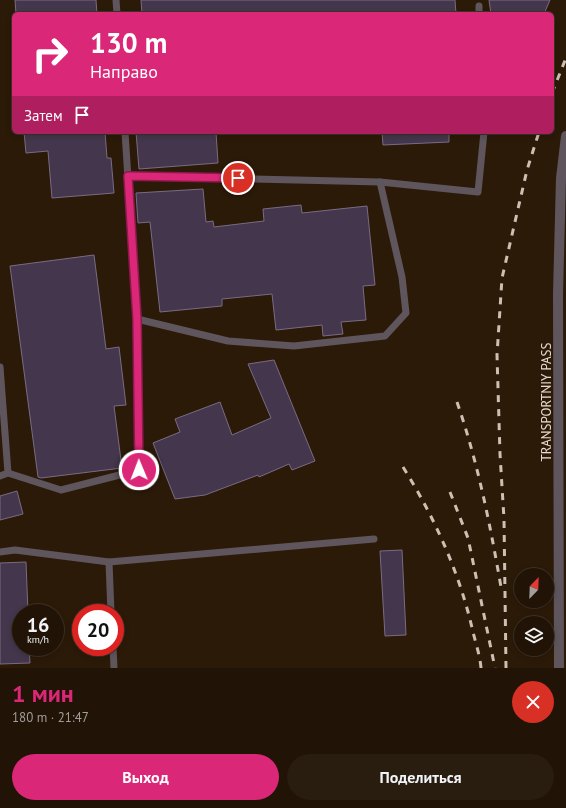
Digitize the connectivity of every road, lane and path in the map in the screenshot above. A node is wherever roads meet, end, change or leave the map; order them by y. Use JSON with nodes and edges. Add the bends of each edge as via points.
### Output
{"nodes":[{"id":1,"x":116,"y":0,"type":"edge"},
{"id":2,"x":117,"y":12,"type":"edge"},
{"id":3,"x":125,"y":134,"type":"edge"},
{"id":4,"x":484,"y":134,"type":"edge"},
{"id":5,"x":566,"y":136,"type":"edge"},
{"id":6,"x":128,"y":176,"type":"junction"},
{"id":7,"x":380,"y":182,"type":"junction"},
{"id":8,"x":563,"y":206,"type":"edge"},
{"id":9,"x":137,"y":319,"type":"junction"},
{"id":10,"x":0,"y":367,"type":"edge"},
{"id":11,"x":8,"y":473,"type":"junction"},
{"id":12,"x":0,"y":476,"type":"edge"},
{"id":13,"x":374,"y":539,"type":"dead end"},
{"id":14,"x":0,"y":552,"type":"edge"},
{"id":15,"x":109,"y":562,"type":"junction"},
{"id":16,"x":111,"y":604,"type":"edge"},
{"id":17,"x":562,"y":618,"type":"edge"},
{"id":18,"x":113,"y":656,"type":"edge"},
{"id":19,"x":114,"y":668,"type":"edge"},
{"id":20,"x":559,"y":668,"type":"edge"}],
"edges":[{"from":1,"to":2,"type":"lane"},
{"from":3,"to":6,"type":"lane"},
{"from":4,"to":7,"type":"lane","via":[[478,192]]},
{"from":5,"to":8,"type":"street","name":"TRANSPORTNIY PASS"},
{"from":6,"to":7,"type":"lane"},
{"from":6,"to":9,"type":"lane"},
{"from":7,"to":9,"type":"lane","via":[[402,277],[406,313],[385,336],[294,346],[228,341]]},
{"from":8,"to":17,"type":"street","name":"TRANSPORTNIY PASS","via":[[558,294]]},
{"from":9,"to":11,"type":"lane","via":[[139,470],[61,490]]},
{"from":10,"to":11,"type":"lane"},
{"from":11,"to":12,"type":"lane"},
{"from":13,"to":15,"type":"lane"},
{"from":14,"to":15,"type":"lane","via":[[15,550]]},
{"from":15,"to":16,"type":"lane"},
{"from":17,"to":20,"type":"street","name":"TRANSPORTNIY PASS"},
{"from":18,"to":19,"type":"lane"}]}
